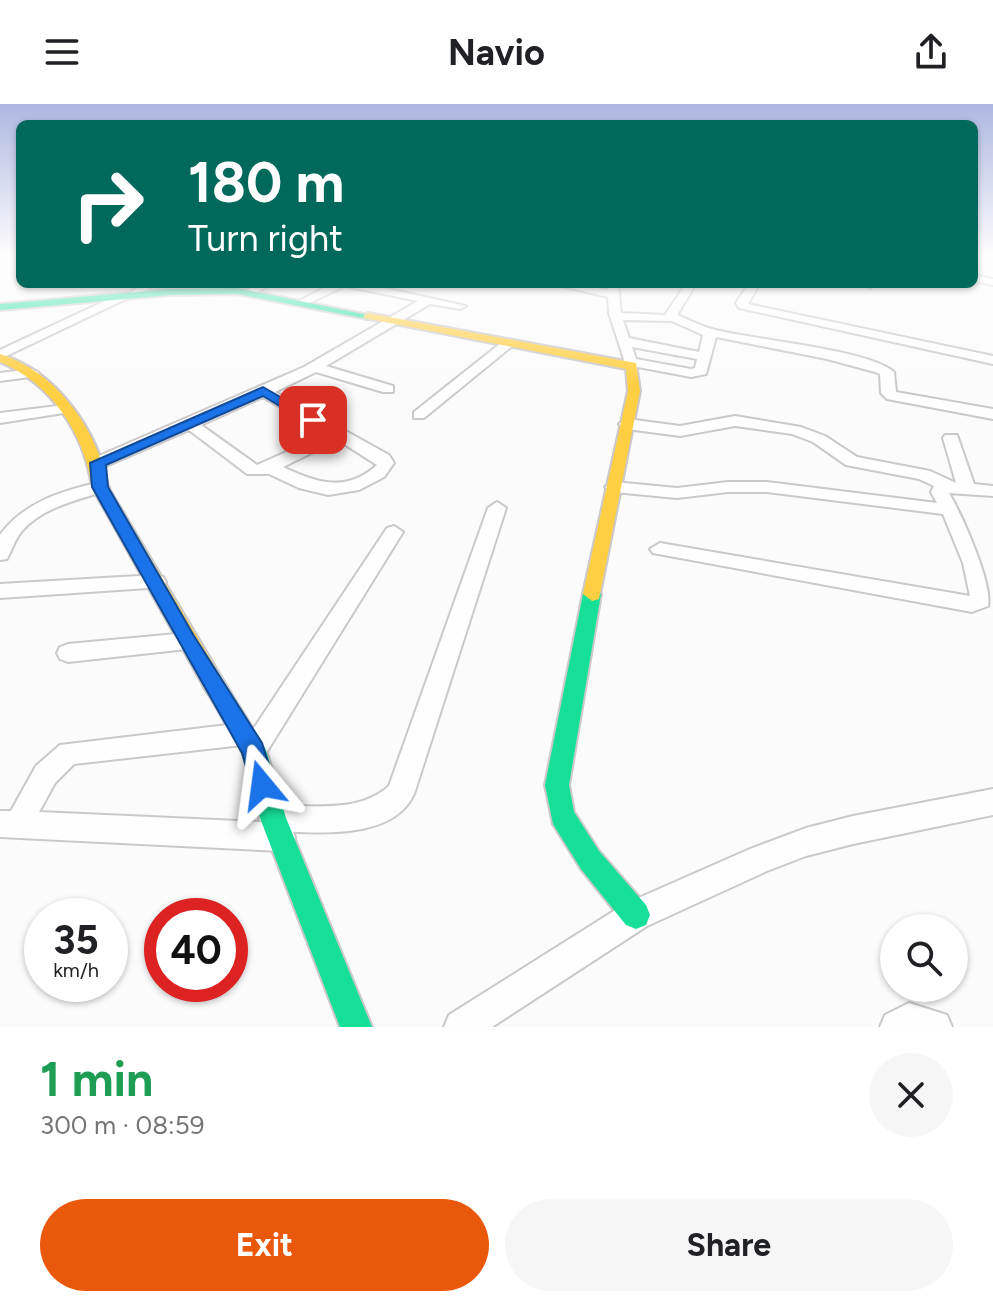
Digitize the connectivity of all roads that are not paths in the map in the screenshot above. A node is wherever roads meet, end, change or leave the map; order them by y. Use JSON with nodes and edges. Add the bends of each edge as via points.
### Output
{"nodes":[{"id":1,"x":116,"y":297,"type":"edge"},
{"id":2,"x":126,"y":297,"type":"edge"},
{"id":3,"x":270,"y":297,"type":"edge"},
{"id":4,"x":313,"y":297,"type":"edge"},
{"id":5,"x":413,"y":297,"type":"edge"},
{"id":6,"x":614,"y":297,"type":"edge"},
{"id":7,"x":683,"y":297,"type":"edge"},
{"id":8,"x":747,"y":297,"type":"edge"},
{"id":9,"x":428,"y":300,"type":"junction"},
{"id":10,"x":301,"y":303,"type":"junction"},
{"id":11,"x":460,"y":306,"type":"dead end"},
{"id":12,"x":0,"y":307,"type":"edge"},
{"id":13,"x":777,"y":314,"type":"junction"},
{"id":14,"x":616,"y":316,"type":"junction"},
{"id":15,"x":672,"y":317,"type":"junction"},
{"id":16,"x":396,"y":322,"type":"junction"},
{"id":17,"x":707,"y":332,"type":"junction"},
{"id":18,"x":623,"y":341,"type":"junction"},
{"id":19,"x":511,"y":342,"type":"junction"},
{"id":20,"x":767,"y":343,"type":"junction"},
{"id":21,"x":0,"y":356,"type":"edge"},
{"id":22,"x":705,"y":357,"type":"junction"},
{"id":23,"x":993,"y":360,"type":"edge"},
{"id":24,"x":631,"y":364,"type":"junction"},
{"id":25,"x":315,"y":367,"type":"junction"},
{"id":26,"x":32,"y":373,"type":"junction"},
{"id":27,"x":0,"y":377,"type":"edge"},
{"id":28,"x":388,"y":389,"type":"dead end"},
{"id":29,"x":263,"y":391,"type":"junction"},
{"id":30,"x":65,"y":409,"type":"junction"},
{"id":31,"x":993,"y":414,"type":"edge"},
{"id":32,"x":419,"y":415,"type":"dead end"},
{"id":33,"x":0,"y":418,"type":"edge"},
{"id":34,"x":190,"y":424,"type":"junction"},
{"id":35,"x":627,"y":424,"type":"junction"},
{"id":36,"x":339,"y":434,"type":"junction"},
{"id":37,"x":951,"y":438,"type":"dead end"},
{"id":38,"x":98,"y":463,"type":"junction"},
{"id":39,"x":269,"y":467,"type":"junction"},
{"id":40,"x":100,"y":487,"type":"junction"},
{"id":41,"x":614,"y":487,"type":"junction"},
{"id":42,"x":959,"y":488,"type":"junction"},
{"id":43,"x":993,"y":491,"type":"edge"},
{"id":44,"x":497,"y":508,"type":"dead end"},
{"id":45,"x":951,"y":510,"type":"junction"},
{"id":46,"x":394,"y":532,"type":"dead end"},
{"id":47,"x":660,"y":549,"type":"dead end"},
{"id":48,"x":0,"y":554,"type":"edge"},
{"id":49,"x":156,"y":582,"type":"junction"},
{"id":50,"x":0,"y":591,"type":"edge"},
{"id":51,"x":187,"y":641,"type":"junction"},
{"id":52,"x":68,"y":653,"type":"dead end"},
{"id":53,"x":249,"y":742,"type":"junction"},
{"id":54,"x":993,"y":802,"type":"edge"},
{"id":55,"x":10,"y":823,"type":"edge"},
{"id":56,"x":277,"y":828,"type":"junction"},
{"id":57,"x":636,"y":915,"type":"junction"},
{"id":58,"x":356,"y":1027,"type":"edge"},
{"id":59,"x":461,"y":1027,"type":"edge"},
{"id":60,"x":897,"y":1027,"type":"edge"},
{"id":61,"x":935,"y":1027,"type":"edge"}],
"edges":[{"from":1,"to":12,"type":"street"},
{"from":2,"to":21,"type":"street"},
{"from":3,"to":10,"type":"street"},
{"from":4,"to":10,"type":"street"},
{"from":5,"to":9,"type":"street"},
{"from":6,"to":14,"type":"street"},
{"from":7,"to":15,"type":"street"},
{"from":8,"to":13,"type":"street","via":[[742,305]]},
{"from":9,"to":11,"type":"street"},
{"from":9,"to":16,"type":"street"},
{"from":10,"to":16,"type":"street"},
{"from":13,"to":20,"type":"street"},
{"from":13,"to":23,"type":"street"},
{"from":14,"to":15,"type":"street"},
{"from":14,"to":18,"type":"street"},
{"from":15,"to":17,"type":"street"},
{"from":16,"to":19,"type":"street"},
{"from":16,"to":25,"type":"street"},
{"from":17,"to":20,"type":"street"},
{"from":17,"to":22,"type":"street","via":[[711,339]]},
{"from":18,"to":22,"type":"street"},
{"from":18,"to":24,"type":"street"},
{"from":19,"to":24,"type":"street"},
{"from":19,"to":32,"type":"street"},
{"from":20,"to":31,"type":"street","via":[[880,369],[888,376],[888,393],[899,398]]},
{"from":21,"to":26,"type":"street"},
{"from":22,"to":24,"type":"street","via":[[697,373]]},
{"from":24,"to":35,"type":"street","via":[[634,391]]},
{"from":25,"to":28,"type":"street"},
{"from":25,"to":29,"type":"street"},
{"from":26,"to":27,"type":"street"},
{"from":26,"to":30,"type":"street"},
{"from":29,"to":34,"type":"street"},
{"from":29,"to":36,"type":"street"},
{"from":30,"to":33,"type":"street"},
{"from":30,"to":38,"type":"street"},
{"from":34,"to":38,"type":"street"},
{"from":34,"to":39,"type":"street","via":[[248,469]]},
{"from":35,"to":41,"type":"street"},
{"from":35,"to":42,"type":"street","via":[[680,431],[735,421],[795,430],[852,461],[924,475]]},
{"from":36,"to":39,"type":"street"},
{"from":36,"to":39,"type":"street","via":[[383,459],[383,469],[347,490],[333,492]]},
{"from":37,"to":42,"type":"street"},
{"from":38,"to":40,"type":"street"},
{"from":40,"to":48,"type":"street","via":[[41,507],[20,521],[6,535]]},
{"from":40,"to":49,"type":"street"},
{"from":41,"to":45,"type":"street","via":[[677,493],[767,487]]},
{"from":41,"to":57,"type":"street","via":[[557,785],[562,816]]},
{"from":42,"to":43,"type":"street"},
{"from":42,"to":45,"type":"street","via":[[942,487],[940,492]]},
{"from":44,"to":56,"type":"street","via":[[400,794],[375,812]]},
{"from":45,"to":47,"type":"street","via":[[982,596],[972,604]]},
{"from":46,"to":53,"type":"street"},
{"from":49,"to":50,"type":"street"},
{"from":49,"to":51,"type":"street"},
{"from":51,"to":52,"type":"street"},
{"from":51,"to":53,"type":"street"},
{"from":53,"to":55,"type":"street","via":[[69,753],[55,760]]},
{"from":53,"to":56,"type":"street"},
{"from":54,"to":57,"type":"street","via":[[806,842]]},
{"from":55,"to":56,"type":"street"},
{"from":56,"to":58,"type":"street"},
{"from":57,"to":59,"type":"street"},
{"from":60,"to":61,"type":"street","via":[[909,1020]]}]}
